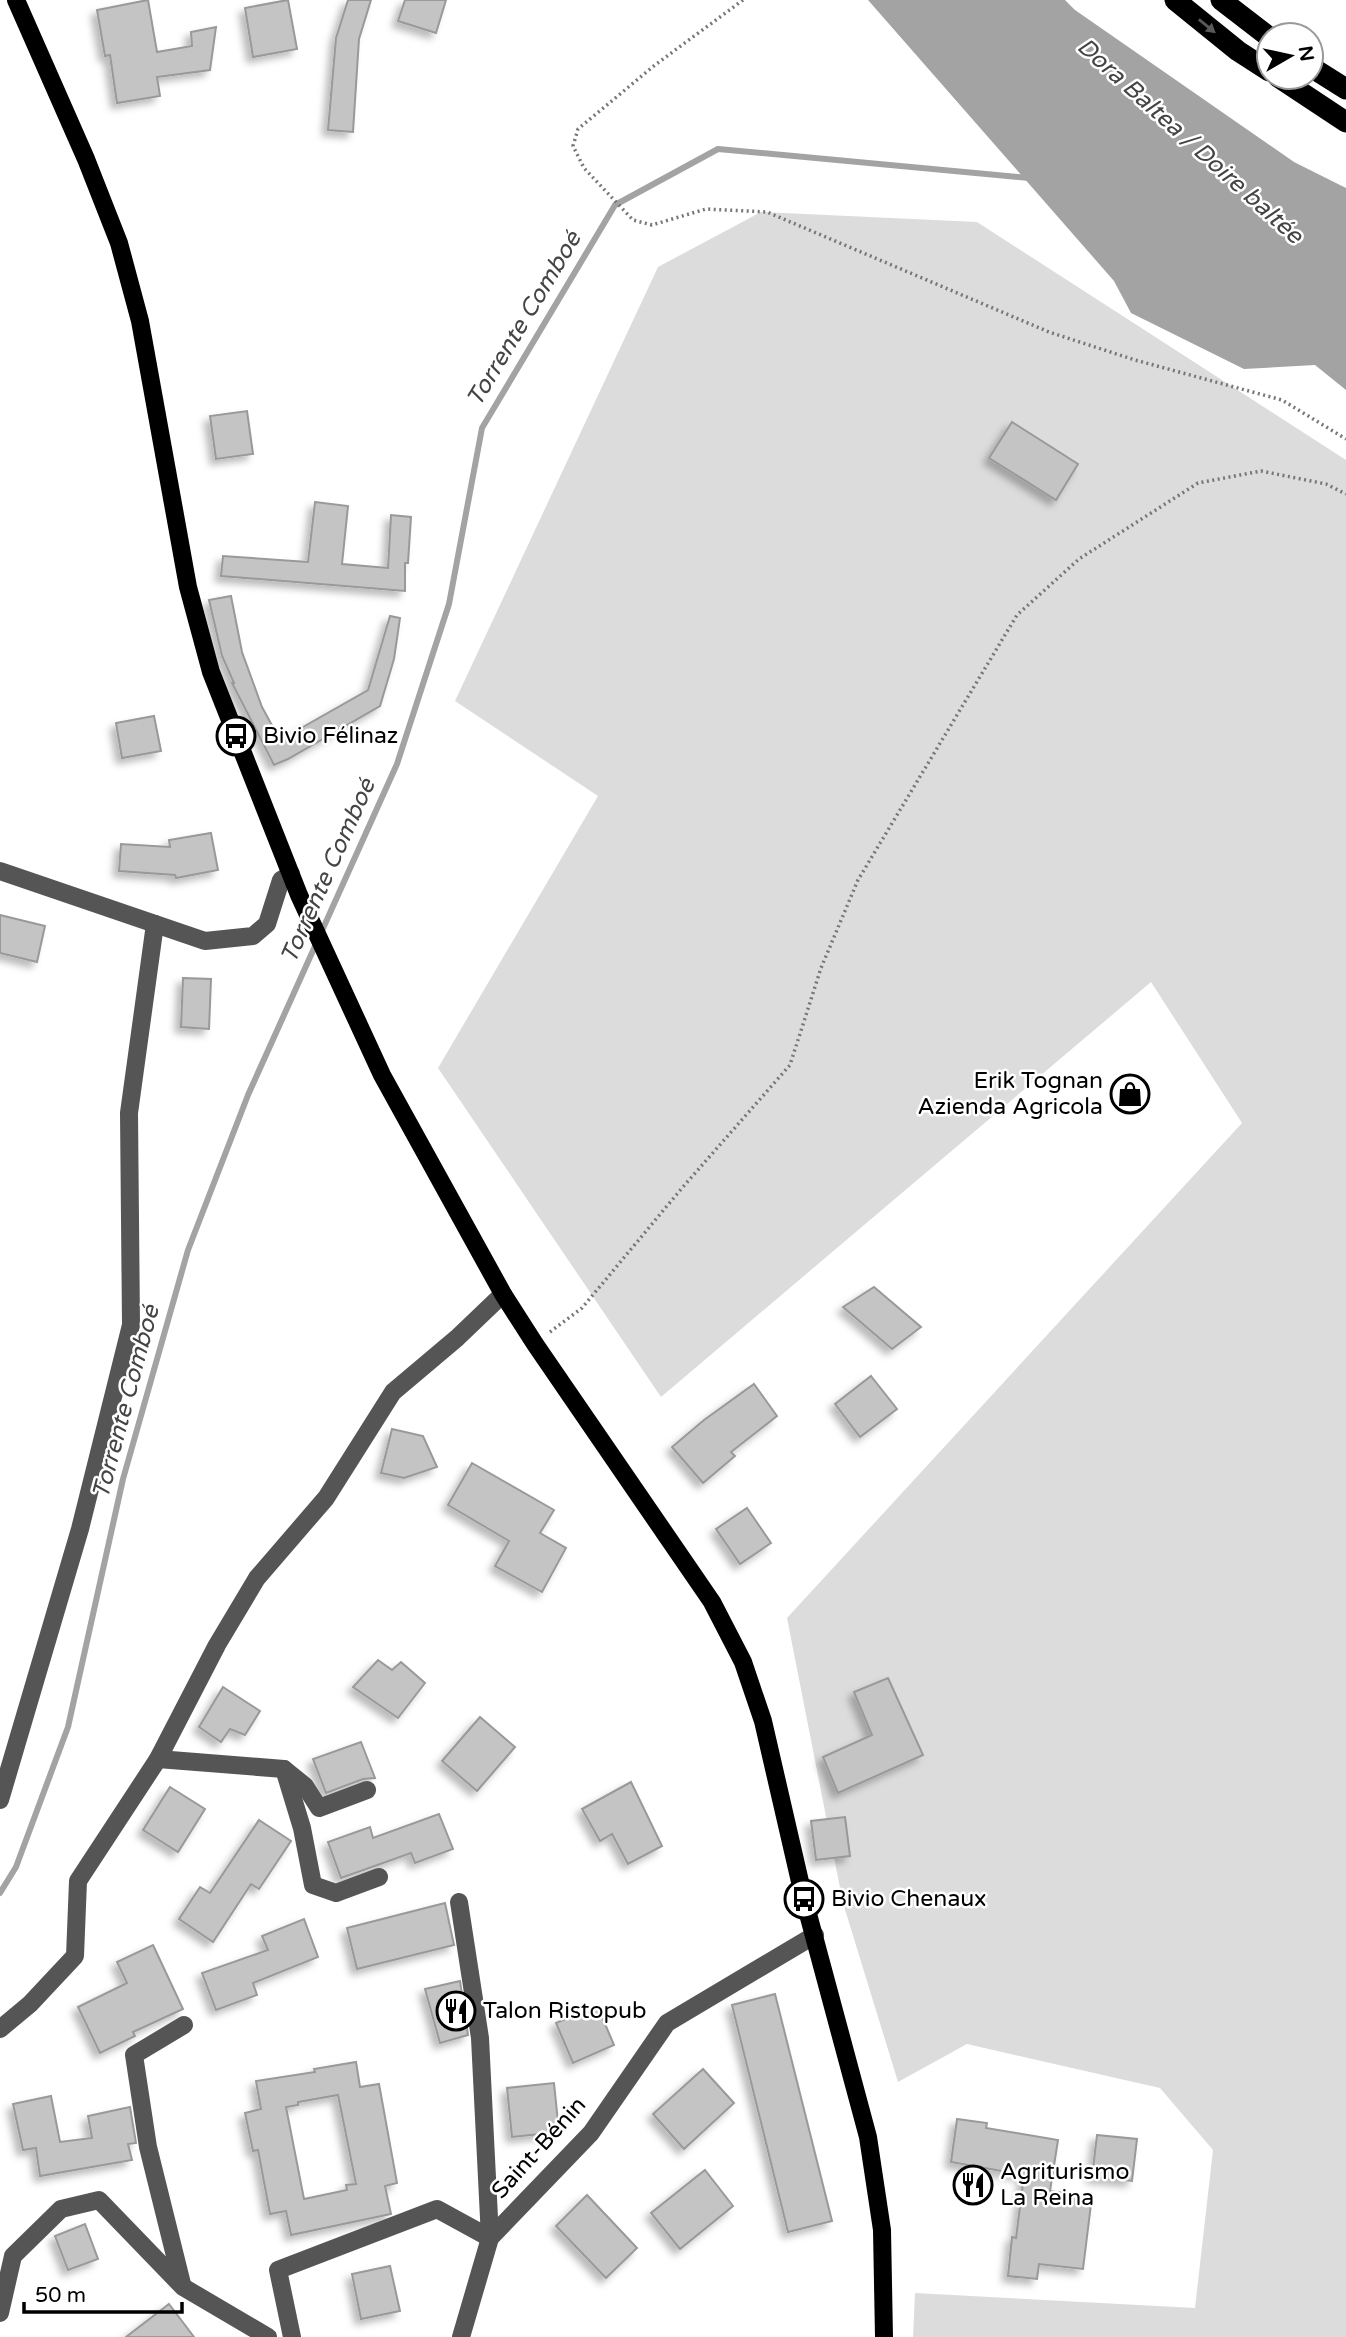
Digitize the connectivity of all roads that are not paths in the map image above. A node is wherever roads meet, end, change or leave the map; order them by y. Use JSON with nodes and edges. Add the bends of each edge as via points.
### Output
{"nodes":[{"id":1,"x":16,"y":0,"type":"edge"},
{"id":2,"x":1175,"y":0,"type":"edge"},
{"id":3,"x":1221,"y":0,"type":"edge"},
{"id":4,"x":1255,"y":26,"type":"edge"},
{"id":5,"x":1255,"y":62,"type":"edge"},
{"id":6,"x":1325,"y":76,"type":"edge"},
{"id":7,"x":1346,"y":89,"type":"edge"},
{"id":8,"x":1299,"y":91,"type":"edge"},
{"id":9,"x":1346,"y":122,"type":"edge"},
{"id":10,"x":0,"y":871,"type":"edge"},
{"id":11,"x":291,"y":874,"type":"junction"},
{"id":12,"x":155,"y":924,"type":"junction"},
{"id":13,"x":503,"y":1294,"type":"junction"},
{"id":14,"x":158,"y":1759,"type":"junction"},
{"id":15,"x":284,"y":1769,"type":"junction"},
{"id":16,"x":367,"y":1790,"type":"dead end"},
{"id":17,"x":0,"y":1800,"type":"edge"},
{"id":18,"x":379,"y":1877,"type":"dead end"},
{"id":19,"x":459,"y":1902,"type":"dead end"},
{"id":20,"x":815,"y":1936,"type":"junction"},
{"id":21,"x":184,"y":2025,"type":"dead end"},
{"id":22,"x":0,"y":2029,"type":"edge"},
{"id":23,"x":490,"y":2238,"type":"junction"},
{"id":24,"x":183,"y":2287,"type":"junction"},
{"id":25,"x":0,"y":2313,"type":"edge"},
{"id":26,"x":268,"y":2337,"type":"edge"},
{"id":27,"x":292,"y":2337,"type":"edge"},
{"id":28,"x":461,"y":2337,"type":"edge"},
{"id":29,"x":884,"y":2337,"type":"edge"}],
"edges":[{"from":1,"to":11,"type":"main road","via":[[119,243],[139,321],[188,587],[211,672]]},
{"from":2,"to":5,"type":"highway","one_way":true},
{"from":3,"to":4,"type":"highway"},
{"from":6,"to":7,"type":"highway"},
{"from":8,"to":9,"type":"highway"},
{"from":10,"to":12,"type":"street"},
{"from":11,"to":12,"type":"street","via":[[281,880],[267,924],[253,936],[205,941]]},
{"from":11,"to":13,"type":"main road","via":[[382,1075]]},
{"from":12,"to":17,"type":"street","via":[[129,1113],[131,1325],[80,1528]]},
{"from":13,"to":14,"type":"street","via":[[393,1392],[326,1498],[257,1578]]},
{"from":13,"to":20,"type":"main road","via":[[712,1602],[743,1662],[763,1721]]},
{"from":14,"to":15,"type":"street"},
{"from":14,"to":22,"type":"street","via":[[78,1881],[75,1956]]},
{"from":15,"to":16,"type":"street","via":[[305,1786],[319,1808]]},
{"from":15,"to":18,"type":"street","via":[[313,1885],[336,1893]]},
{"from":19,"to":23,"type":"street","name":"Saint-Bénin","via":[[480,2038]]},
{"from":20,"to":23,"type":"street","name":"Saint-Bénin","via":[[667,2023],[591,2133]]},
{"from":20,"to":29,"type":"main road","via":[[869,2137],[882,2230]]},
{"from":21,"to":24,"type":"street","via":[[134,2055],[148,2147]]},
{"from":23,"to":27,"type":"street","via":[[437,2209],[278,2270]]},
{"from":23,"to":28,"type":"street","name":"Saint-Bénin"},
{"from":24,"to":25,"type":"street","via":[[99,2200],[61,2209],[13,2256]]},
{"from":24,"to":26,"type":"street"}]}
